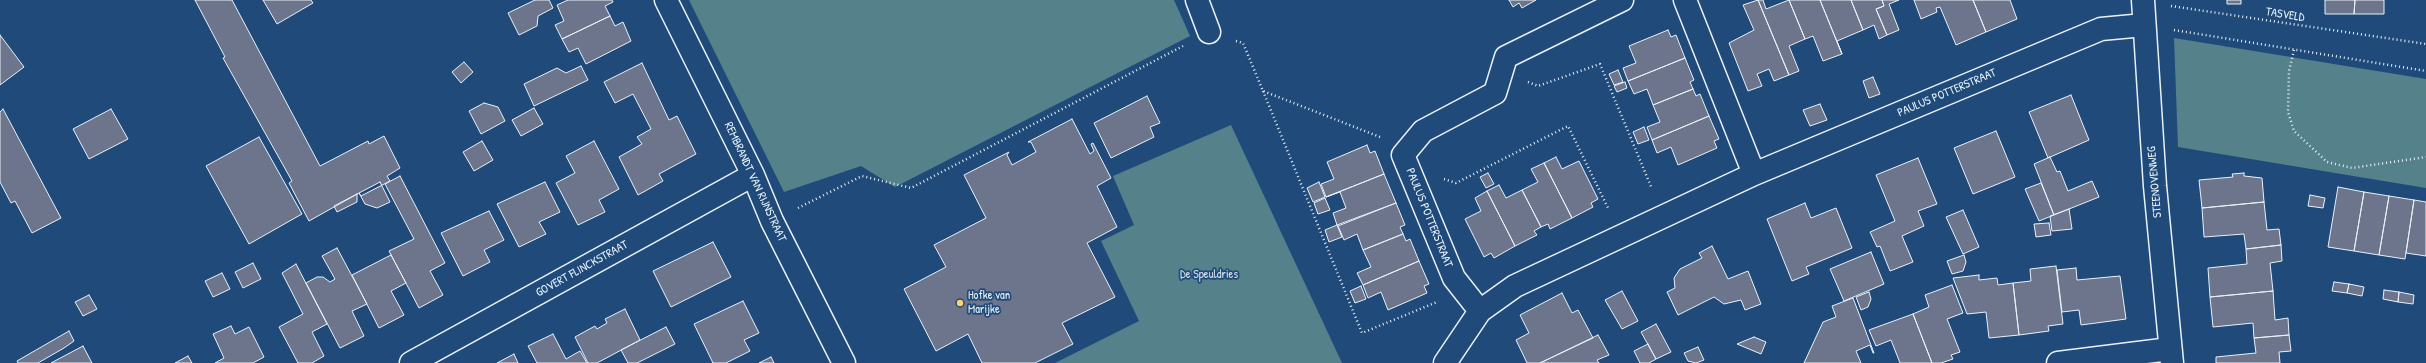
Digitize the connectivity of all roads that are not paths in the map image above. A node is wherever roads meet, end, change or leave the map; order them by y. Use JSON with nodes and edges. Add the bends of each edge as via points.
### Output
{"nodes":[{"id":1,"x":666,"y":0,"type":"edge"},
{"id":2,"x":1197,"y":0,"type":"edge"},
{"id":3,"x":1622,"y":0,"type":"edge"},
{"id":4,"x":1685,"y":0,"type":"edge"},
{"id":5,"x":2143,"y":1,"type":"edge"},
{"id":6,"x":2144,"y":25,"type":"junction"},
{"id":7,"x":1209,"y":32,"type":"road end"},
{"id":8,"x":1754,"y":174,"type":"junction"},
{"id":9,"x":753,"y":175,"type":"junction"},
{"id":10,"x":1480,"y":311,"type":"junction"},
{"id":11,"x":2171,"y":356,"type":"edge"},
{"id":12,"x":1451,"y":360,"type":"edge"},
{"id":13,"x":411,"y":363,"type":"edge"},
{"id":14,"x":844,"y":363,"type":"edge"},
{"id":15,"x":2058,"y":363,"type":"edge"}],
"edges":[{"from":1,"to":9,"type":"street","name":"REMBRANDT VAN RIJNSTRAAT"},
{"from":2,"to":7,"type":"street"},
{"from":3,"to":10,"type":"street","name":"PAULUS POTTERSTRAAT","via":[[1506,58],[1495,93],[1423,131],[1408,156],[1454,278]]},
{"from":4,"to":8,"type":"street"},
{"from":5,"to":6,"type":"street","name":"STEENOVENWEG"},
{"from":6,"to":8,"type":"street","name":"PAULUS POTTERSTRAAT","via":[[2101,29]]},
{"from":6,"to":11,"type":"street","name":"STEENOVENWEG","via":[[2155,186]]},
{"from":8,"to":10,"type":"street","name":"PAULUS POTTERSTRAAT","via":[[1515,286]]},
{"from":9,"to":13,"type":"street","name":"GOVERT FLINCKSTRAAT"},
{"from":9,"to":14,"type":"street","name":"REMBRANDT VAN RIJNSTRAAT","via":[[772,221]]},
{"from":10,"to":12,"type":"street","name":"PAULUS POTTERSTRAAT"},
{"from":11,"to":15,"type":"street"}]}
